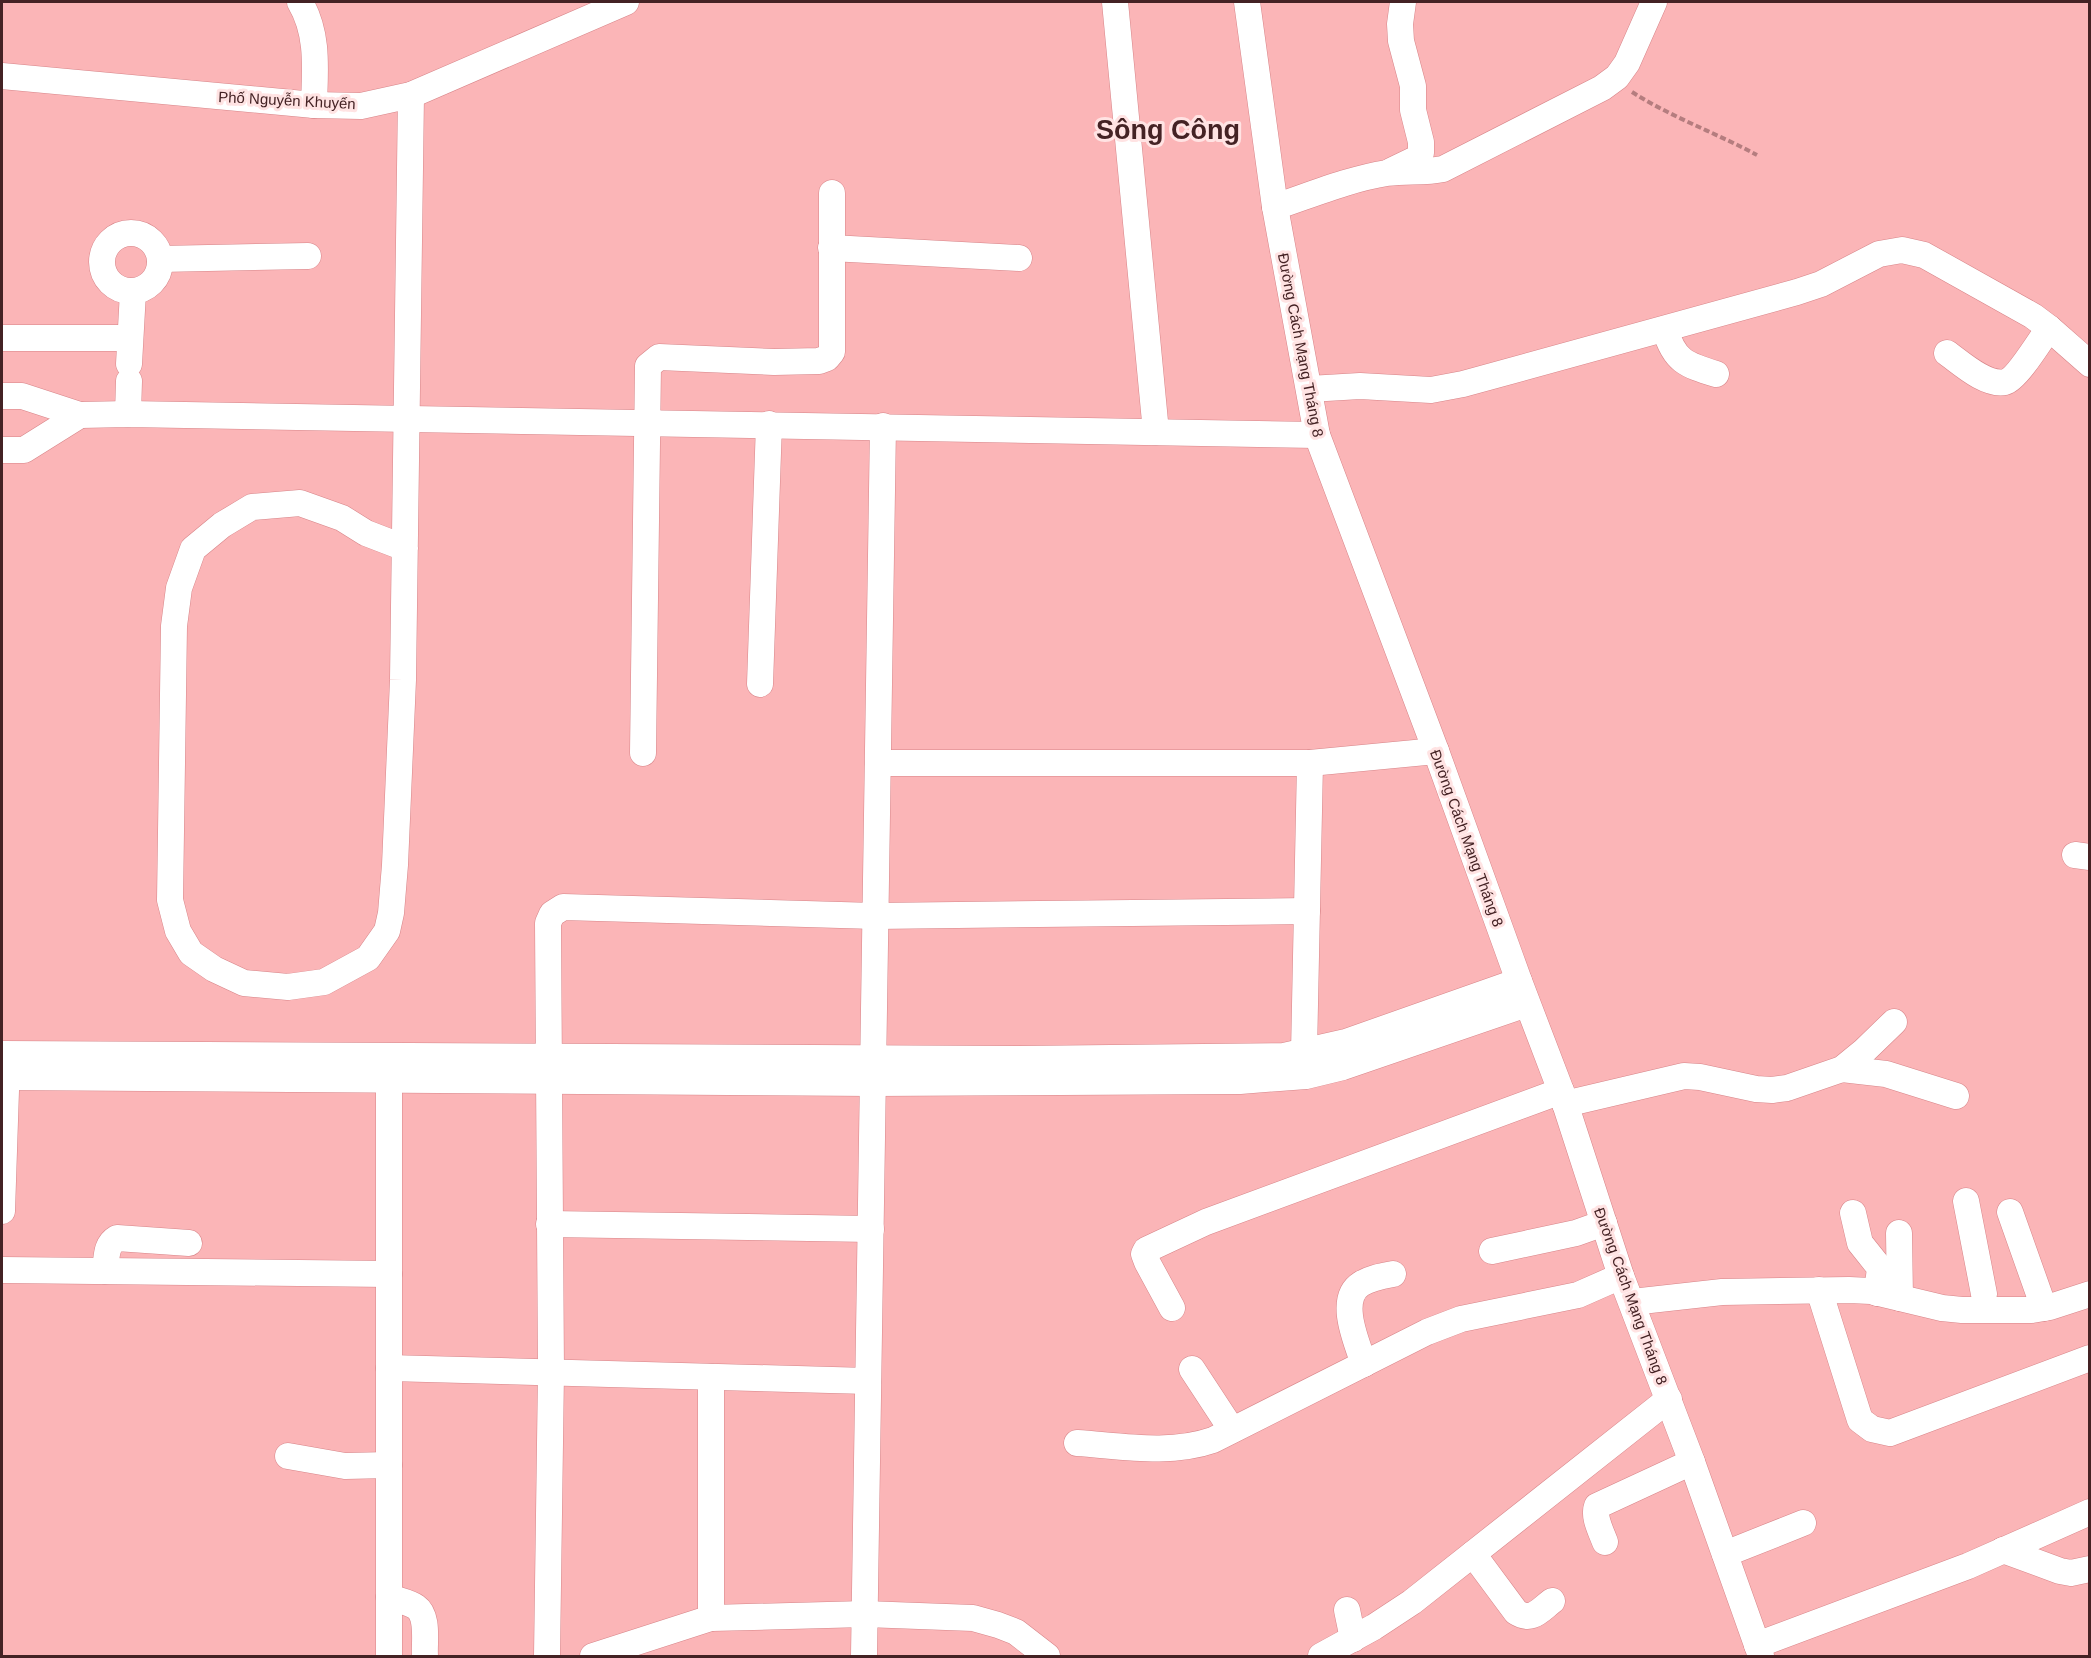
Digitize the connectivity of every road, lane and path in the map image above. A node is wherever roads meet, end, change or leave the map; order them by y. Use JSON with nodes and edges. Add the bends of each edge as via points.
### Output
{"nodes":[{"id":1,"x":300,"y":2,"type":"edge"},
{"id":2,"x":625,"y":2,"type":"edge"},
{"id":3,"x":1115,"y":2,"type":"edge"},
{"id":4,"x":1247,"y":2,"type":"edge"},
{"id":5,"x":1403,"y":2,"type":"edge"},
{"id":6,"x":1654,"y":2,"type":"edge"},
{"id":7,"x":2,"y":76,"type":"edge"},
{"id":8,"x":1617,"y":77,"type":"junction"},
{"id":9,"x":411,"y":95,"type":"junction"},
{"id":10,"x":314,"y":105,"type":"junction"},
{"id":11,"x":1757,"y":154,"type":"dead end"},
{"id":12,"x":1389,"y":173,"type":"junction"},
{"id":13,"x":832,"y":193,"type":"dead end"},
{"id":14,"x":1275,"y":207,"type":"junction"},
{"id":15,"x":831,"y":248,"type":"junction"},
{"id":16,"x":308,"y":256,"type":"dead end"},
{"id":17,"x":1019,"y":258,"type":"dead end"},
{"id":18,"x":160,"y":259,"type":"junction"},
{"id":19,"x":133,"y":291,"type":"junction"},
{"id":20,"x":2049,"y":327,"type":"junction"},
{"id":21,"x":1665,"y":328,"type":"junction"},
{"id":22,"x":2,"y":338,"type":"edge"},
{"id":23,"x":130,"y":338,"type":"junction"},
{"id":24,"x":1947,"y":353,"type":"dead end"},
{"id":25,"x":2090,"y":364,"type":"edge"},
{"id":26,"x":1716,"y":374,"type":"dead end"},
{"id":27,"x":1309,"y":389,"type":"junction"},
{"id":28,"x":2,"y":396,"type":"edge"},
{"id":29,"x":128,"y":414,"type":"junction"},
{"id":30,"x":80,"y":416,"type":"junction"},
{"id":31,"x":408,"y":419,"type":"junction"},
{"id":32,"x":647,"y":422,"type":"junction"},
{"id":33,"x":770,"y":424,"type":"junction"},
{"id":34,"x":883,"y":426,"type":"junction"},
{"id":35,"x":1156,"y":432,"type":"junction"},
{"id":36,"x":1317,"y":435,"type":"junction"},
{"id":37,"x":2,"y":450,"type":"edge"},
{"id":38,"x":405,"y":549,"type":"junction"},
{"id":39,"x":760,"y":684,"type":"dead end"},
{"id":40,"x":1436,"y":751,"type":"junction"},
{"id":41,"x":643,"y":753,"type":"dead end"},
{"id":42,"x":878,"y":763,"type":"junction"},
{"id":43,"x":1310,"y":763,"type":"junction"},
{"id":44,"x":1307,"y":911,"type":"junction"},
{"id":45,"x":875,"y":916,"type":"junction"},
{"id":46,"x":1523,"y":993,"type":"junction"},
{"id":47,"x":1894,"y":1022,"type":"dead end"},
{"id":48,"x":1305,"y":1064,"type":"junction"},
{"id":49,"x":4,"y":1065,"type":"edge"},
{"id":50,"x":389,"y":1068,"type":"junction"},
{"id":51,"x":549,"y":1069,"type":"junction"},
{"id":52,"x":873,"y":1070,"type":"junction"},
{"id":53,"x":1842,"y":1070,"type":"junction"},
{"id":54,"x":1956,"y":1096,"type":"dead end"},
{"id":55,"x":1563,"y":1098,"type":"junction"},
{"id":56,"x":1966,"y":1201,"type":"dead end"},
{"id":57,"x":2,"y":1211,"type":"edge"},
{"id":58,"x":2010,"y":1212,"type":"dead end"},
{"id":59,"x":1853,"y":1213,"type":"dead end"},
{"id":60,"x":1604,"y":1223,"type":"junction"},
{"id":61,"x":549,"y":1224,"type":"junction"},
{"id":62,"x":871,"y":1229,"type":"junction"},
{"id":63,"x":1899,"y":1233,"type":"dead end"},
{"id":64,"x":189,"y":1243,"type":"dead end"},
{"id":65,"x":1492,"y":1251,"type":"dead end"},
{"id":66,"x":2,"y":1270,"type":"edge"},
{"id":67,"x":105,"y":1271,"type":"junction"},
{"id":68,"x":389,"y":1274,"type":"junction"},
{"id":69,"x":1392,"y":1274,"type":"dead end"},
{"id":70,"x":1621,"y":1276,"type":"junction"},
{"id":71,"x":1819,"y":1290,"type":"junction"},
{"id":72,"x":2090,"y":1294,"type":"edge"},
{"id":73,"x":1888,"y":1295,"type":"junction"},
{"id":74,"x":1632,"y":1302,"type":"junction"},
{"id":75,"x":1985,"y":1302,"type":"junction"},
{"id":76,"x":1172,"y":1308,"type":"dead end"},
{"id":77,"x":2044,"y":1308,"type":"junction"},
{"id":78,"x":2090,"y":1358,"type":"edge"},
{"id":79,"x":1364,"y":1364,"type":"junction"},
{"id":80,"x":389,"y":1368,"type":"junction"},
{"id":81,"x":1192,"y":1369,"type":"dead end"},
{"id":82,"x":551,"y":1372,"type":"junction"},
{"id":83,"x":711,"y":1377,"type":"junction"},
{"id":84,"x":868,"y":1381,"type":"junction"},
{"id":85,"x":1669,"y":1399,"type":"junction"},
{"id":86,"x":1232,"y":1430,"type":"junction"},
{"id":87,"x":1077,"y":1443,"type":"dead end"},
{"id":88,"x":288,"y":1456,"type":"dead end"},
{"id":89,"x":1692,"y":1462,"type":"junction"},
{"id":90,"x":389,"y":1465,"type":"junction"},
{"id":91,"x":2090,"y":1512,"type":"edge"},
{"id":92,"x":1803,"y":1523,"type":"dead end"},
{"id":93,"x":1605,"y":1542,"type":"dead end"},
{"id":94,"x":2003,"y":1550,"type":"junction"},
{"id":95,"x":1473,"y":1554,"type":"junction"},
{"id":96,"x":1725,"y":1554,"type":"junction"},
{"id":97,"x":2090,"y":1569,"type":"edge"},
{"id":98,"x":389,"y":1597,"type":"junction"},
{"id":99,"x":1552,"y":1601,"type":"dead end"},
{"id":100,"x":1347,"y":1610,"type":"dead end"},
{"id":101,"x":865,"y":1614,"type":"junction"},
{"id":102,"x":711,"y":1618,"type":"junction"},
{"id":103,"x":1353,"y":1639,"type":"junction"},
{"id":104,"x":1759,"y":1651,"type":"edge"},
{"id":105,"x":389,"y":1656,"type":"edge"},
{"id":106,"x":425,"y":1656,"type":"edge"},
{"id":107,"x":547,"y":1656,"type":"edge"},
{"id":108,"x":593,"y":1656,"type":"edge"},
{"id":109,"x":864,"y":1656,"type":"edge"},
{"id":110,"x":1047,"y":1656,"type":"edge"},
{"id":111,"x":1321,"y":1656,"type":"edge"}],
"edges":[{"from":1,"to":10,"type":"street","via":[[315,51]]},
{"from":2,"to":9,"type":"street","name":"Phố Nguyễn Khuyến"},
{"from":3,"to":35,"type":"street"},
{"from":4,"to":14,"type":"street","name":"Đường Cách Mạng Tháng 8"},
{"from":5,"to":12,"type":"street","via":[[1401,41],[1413,86],[1421,153]]},
{"from":6,"to":8,"type":"street"},
{"from":7,"to":10,"type":"street","name":"Phố Nguyễn Khuyến"},
{"from":8,"to":11,"type":"path","via":[[1650,104]]},
{"from":8,"to":12,"type":"street","via":[[1443,169]]},
{"from":9,"to":10,"type":"street","name":"Phố Nguyễn Khuyến","via":[[361,106]]},
{"from":9,"to":31,"type":"street"},
{"from":12,"to":14,"type":"street"},
{"from":13,"to":15,"type":"street"},
{"from":14,"to":27,"type":"street","name":"Đường Cách Mạng Tháng 8"},
{"from":15,"to":17,"type":"street"},
{"from":15,"to":32,"type":"street","via":[[832,352],[826,358],[774,362],[659,357],[648,366]]},
{"from":16,"to":18,"type":"street"},
{"from":18,"to":19,"type":"street","via":[[160,271],[154,281]]},
{"from":18,"to":19,"type":"street","via":[[156,246],[146,237],[133,233],[109,243],[103,255],[103,269],[109,281],[119,289]]},
{"from":19,"to":23,"type":"street"},
{"from":20,"to":21,"type":"street","via":[[1924,255],[1902,250],[1879,254],[1797,292]]},
{"from":20,"to":24,"type":"street","via":[[2006,382],[1976,374]]},
{"from":20,"to":25,"type":"street"},
{"from":21,"to":26,"type":"street","via":[[1676,355],[1693,367]]},
{"from":21,"to":27,"type":"street","via":[[1431,390],[1360,386]]},
{"from":22,"to":23,"type":"street"},
{"from":23,"to":29,"type":"street"},
{"from":27,"to":36,"type":"street","name":"Đường Cách Mạng Tháng 8"},
{"from":28,"to":30,"type":"street","via":[[22,396]]},
{"from":29,"to":30,"type":"street"},
{"from":29,"to":31,"type":"street"},
{"from":30,"to":37,"type":"street","via":[[24,450]]},
{"from":31,"to":32,"type":"street"},
{"from":31,"to":38,"type":"street"},
{"from":32,"to":33,"type":"street"},
{"from":32,"to":41,"type":"street"},
{"from":33,"to":34,"type":"street"},
{"from":33,"to":39,"type":"street"},
{"from":34,"to":35,"type":"street"},
{"from":34,"to":42,"type":"street"},
{"from":35,"to":36,"type":"street"},
{"from":36,"to":40,"type":"street","name":"Đường Cách Mạng Tháng 8"},
{"from":38,"to":38,"type":"street","via":[[395,865],[387,931],[368,958],[324,982],[288,987],[243,983],[191,953],[178,931],[170,900],[174,626],[179,588],[193,549],[252,507],[300,503],[342,518]]},
{"from":40,"to":43,"type":"street"},
{"from":40,"to":46,"type":"street","name":"Đường Cách Mạng Tháng 8"},
{"from":42,"to":43,"type":"street"},
{"from":42,"to":45,"type":"street"},
{"from":43,"to":44,"type":"street"},
{"from":44,"to":45,"type":"street"},
{"from":44,"to":48,"type":"street"},
{"from":45,"to":51,"type":"street","via":[[563,907],[552,914],[548,923]]},
{"from":45,"to":52,"type":"street"},
{"from":46,"to":48,"type":"street","via":[[1346,1042]]},
{"from":46,"to":55,"type":"street","name":"Đường Cách Mạng Tháng 8"},
{"from":47,"to":53,"type":"street"},
{"from":48,"to":52,"type":"street","via":[[1284,1056],[1018,1071]]},
{"from":49,"to":50,"type":"street"},
{"from":49,"to":57,"type":"street"},
{"from":50,"to":51,"type":"street"},
{"from":50,"to":68,"type":"street"},
{"from":51,"to":52,"type":"street"},
{"from":51,"to":61,"type":"street"},
{"from":52,"to":62,"type":"street"},
{"from":53,"to":54,"type":"street","via":[[1886,1074]]},
{"from":53,"to":55,"type":"street","via":[[1772,1090],[1683,1076]]},
{"from":55,"to":60,"type":"street","name":"Đường Cách Mạng Tháng 8"},
{"from":55,"to":76,"type":"street","via":[[1206,1222],[1146,1250],[1147,1262]]},
{"from":56,"to":75,"type":"street"},
{"from":58,"to":77,"type":"street"},
{"from":59,"to":73,"type":"street","via":[[1860,1243],[1880,1268]]},
{"from":60,"to":65,"type":"street"},
{"from":60,"to":70,"type":"street","name":"Đường Cách Mạng Tháng 8"},
{"from":61,"to":62,"type":"street"},
{"from":61,"to":82,"type":"street"},
{"from":62,"to":84,"type":"street"},
{"from":63,"to":73,"type":"street"},
{"from":64,"to":67,"type":"street","via":[[117,1238],[108,1246]]},
{"from":66,"to":67,"type":"street"},
{"from":67,"to":68,"type":"street"},
{"from":68,"to":80,"type":"street"},
{"from":69,"to":79,"type":"street","via":[[1359,1285],[1351,1296],[1349,1314]]},
{"from":70,"to":74,"type":"street","name":"Đường Cách Mạng Tháng 8"},
{"from":70,"to":79,"type":"street","via":[[1578,1295],[1461,1319]]},
{"from":71,"to":73,"type":"street"},
{"from":71,"to":74,"type":"street","via":[[1722,1292]]},
{"from":71,"to":78,"type":"street","via":[[1860,1420],[1872,1429],[1890,1433]]},
{"from":72,"to":77,"type":"street"},
{"from":73,"to":75,"type":"street","via":[[1942,1308]]},
{"from":74,"to":85,"type":"street","name":"Đường Cách Mạng Tháng 8"},
{"from":75,"to":77,"type":"street","via":[[2032,1310]]},
{"from":79,"to":86,"type":"street"},
{"from":80,"to":82,"type":"street"},
{"from":80,"to":90,"type":"street"},
{"from":81,"to":86,"type":"street"},
{"from":82,"to":83,"type":"street"},
{"from":82,"to":107,"type":"street"},
{"from":83,"to":84,"type":"street"},
{"from":83,"to":102,"type":"street"},
{"from":84,"to":101,"type":"street"},
{"from":85,"to":89,"type":"street","name":"Đường Cách Mạng Tháng 8"},
{"from":85,"to":95,"type":"street"},
{"from":86,"to":87,"type":"street","via":[[1194,1446],[1175,1449]]},
{"from":88,"to":90,"type":"street","via":[[345,1466]]},
{"from":89,"to":93,"type":"street","via":[[1597,1506],[1597,1520]]},
{"from":89,"to":96,"type":"street","name":"Đường Cách Mạng Tháng 8"},
{"from":90,"to":98,"type":"street"},
{"from":91,"to":94,"type":"street"},
{"from":92,"to":96,"type":"street"},
{"from":94,"to":97,"type":"street","via":[[2060,1571]]},
{"from":94,"to":104,"type":"street"},
{"from":95,"to":99,"type":"street","via":[[1516,1612],[1524,1617],[1531,1617]]},
{"from":95,"to":103,"type":"street","via":[[1412,1602]]},
{"from":96,"to":104,"type":"street","name":"Đường Cách Mạng Tháng 8"},
{"from":98,"to":105,"type":"street"},
{"from":98,"to":106,"type":"street","via":[[421,1612]]},
{"from":100,"to":103,"type":"street"},
{"from":101,"to":102,"type":"street"},
{"from":101,"to":109,"type":"street"},
{"from":101,"to":110,"type":"street","via":[[973,1618],[1016,1632]]},
{"from":102,"to":108,"type":"street"},
{"from":103,"to":111,"type":"street"}]}
